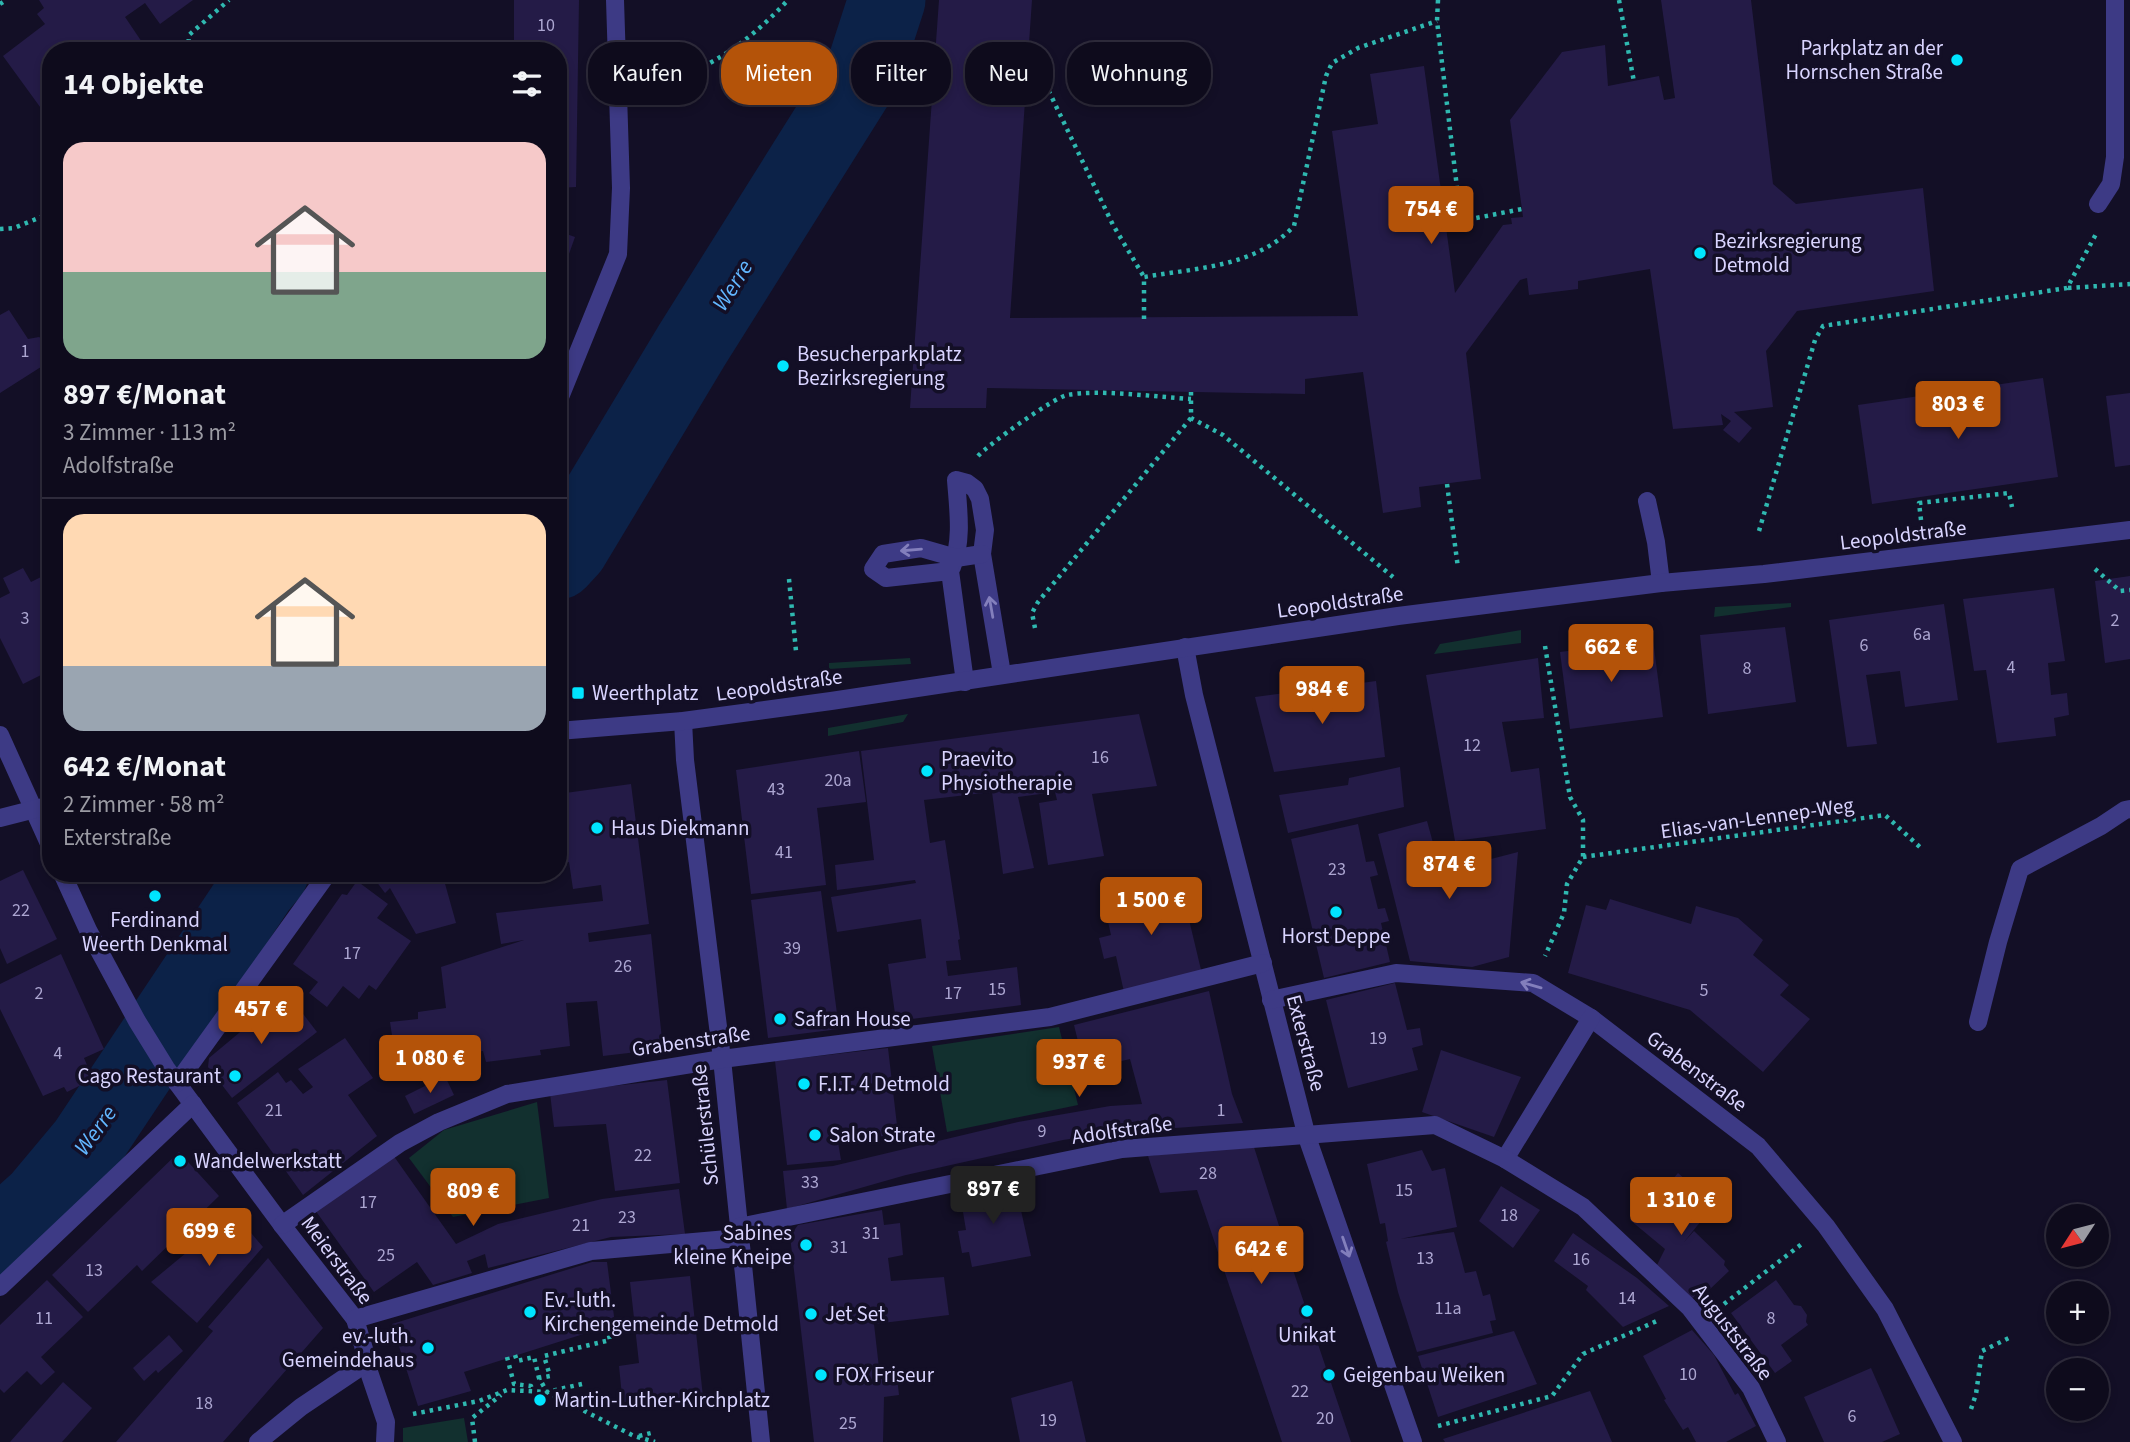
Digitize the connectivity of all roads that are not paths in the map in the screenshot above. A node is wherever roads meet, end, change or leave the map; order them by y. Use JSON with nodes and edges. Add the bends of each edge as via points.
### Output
{"nodes":[{"id":1,"x":615,"y":0,"type":"edge"},
{"id":2,"x":2115,"y":0,"type":"edge"},
{"id":3,"x":2098,"y":204,"type":"road end"},
{"id":4,"x":567,"y":380,"type":"edge"},
{"id":5,"x":1647,"y":501,"type":"dead end"},
{"id":6,"x":2130,"y":530,"type":"edge"},
{"id":7,"x":982,"y":554,"type":"junction"},
{"id":8,"x":953,"y":565,"type":"junction"},
{"id":9,"x":1661,"y":583,"type":"junction"},
{"id":10,"x":1185,"y":647,"type":"junction"},
{"id":11,"x":1002,"y":674,"type":"junction"},
{"id":12,"x":965,"y":682,"type":"junction"},
{"id":13,"x":683,"y":721,"type":"junction"},
{"id":14,"x":567,"y":730,"type":"edge"},
{"id":15,"x":0,"y":735,"type":"edge"},
{"id":16,"x":42,"y":807,"type":"edge"},
{"id":17,"x":2130,"y":809,"type":"edge"},
{"id":18,"x":0,"y":818,"type":"edge"},
{"id":19,"x":66,"y":882,"type":"edge"},
{"id":20,"x":321,"y":882,"type":"edge"},
{"id":21,"x":1264,"y":963,"type":"junction"},
{"id":22,"x":1271,"y":1000,"type":"junction"},
{"id":23,"x":1591,"y":1018,"type":"junction"},
{"id":24,"x":1978,"y":1022,"type":"dead end"},
{"id":25,"x":722,"y":1059,"type":"junction"},
{"id":26,"x":172,"y":1075,"type":"junction"},
{"id":27,"x":193,"y":1104,"type":"junction"},
{"id":28,"x":1307,"y":1136,"type":"junction"},
{"id":29,"x":1505,"y":1159,"type":"junction"},
{"id":30,"x":282,"y":1225,"type":"junction"},
{"id":31,"x":739,"y":1233,"type":"junction"},
{"id":32,"x":0,"y":1287,"type":"edge"},
{"id":33,"x":355,"y":1320,"type":"junction"},
{"id":34,"x":368,"y":1362,"type":"junction"},
{"id":35,"x":1411,"y":1438,"type":"edge"},
{"id":36,"x":258,"y":1442,"type":"edge"},
{"id":37,"x":385,"y":1442,"type":"edge"},
{"id":38,"x":761,"y":1442,"type":"edge"},
{"id":39,"x":1777,"y":1442,"type":"edge"},
{"id":40,"x":1953,"y":1442,"type":"edge"}],
"edges":[{"from":1,"to":4,"type":"street","via":[[621,188],[618,254]]},
{"from":2,"to":3,"type":"street","via":[[2115,157],[2111,184]]},
{"from":5,"to":9,"type":"street"},
{"from":6,"to":9,"type":"street","name":"Leopoldstraße"},
{"from":7,"to":8,"type":"street"},
{"from":7,"to":8,"type":"street","via":[[985,530],[980,499],[975,489],[956,480],[959,525]]},
{"from":11,"to":7,"type":"street","one_way":true},
{"from":8,"to":12,"type":"street","one_way":true},
{"from":9,"to":10,"type":"street","name":"Leopoldstraße"},
{"from":10,"to":11,"type":"street","name":"Leopoldstraße"},
{"from":10,"to":21,"type":"street","name":"Exterstraße"},
{"from":11,"to":12,"type":"street","name":"Leopoldstraße"},
{"from":12,"to":13,"type":"street","name":"Leopoldstraße"},
{"from":13,"to":14,"type":"street","name":"Leopoldstraße"},
{"from":13,"to":25,"type":"street","name":"Schülerstraße"},
{"from":15,"to":16,"type":"street"},
{"from":16,"to":18,"type":"street"},
{"from":17,"to":24,"type":"street","via":[[2020,869]]},
{"from":19,"to":26,"type":"street","name":"Meierstraße","via":[[137,1021]]},
{"from":20,"to":26,"type":"street"},
{"from":21,"to":22,"type":"street","name":"Exterstraße"},
{"from":21,"to":25,"type":"street","name":"Grabenstraße","via":[[1050,1017]]},
{"from":23,"to":22,"type":"street","name":"Grabenstraße","one_way":true,"via":[[1534,983],[1396,973]]},
{"from":22,"to":28,"type":"street","name":"Exterstraße"},
{"from":23,"to":29,"type":"street"},
{"from":23,"to":40,"type":"street","name":"Grabenstraße","via":[[1753,1142],[1826,1226],[1885,1309]]},
{"from":25,"to":30,"type":"street","name":"Grabenstraße","via":[[507,1094],[400,1143]]},
{"from":25,"to":31,"type":"street","name":"Schülerstraße"},
{"from":26,"to":27,"type":"street","name":"Meierstraße"},
{"from":27,"to":30,"type":"street","name":"Meierstraße"},
{"from":27,"to":32,"type":"street"},
{"from":28,"to":29,"type":"street","name":"Auguststraße","via":[[1435,1125]]},
{"from":28,"to":31,"type":"street","name":"Adolfstraße","via":[[1122,1149]]},
{"from":28,"to":35,"type":"street","name":"Exterstraße","one_way":true},
{"from":29,"to":39,"type":"street","name":"Auguststraße","via":[[1583,1207],[1696,1315],[1751,1388]]},
{"from":30,"to":33,"type":"street","name":"Meierstraße"},
{"from":31,"to":33,"type":"street","name":"Adolfstraße","via":[[591,1251]]},
{"from":31,"to":38,"type":"street","name":"Schülerstraße"},
{"from":33,"to":34,"type":"street","name":"Meierstraße"},
{"from":34,"to":36,"type":"street"},
{"from":34,"to":37,"type":"street","name":"Meierstraße","via":[[386,1422]]}]}
